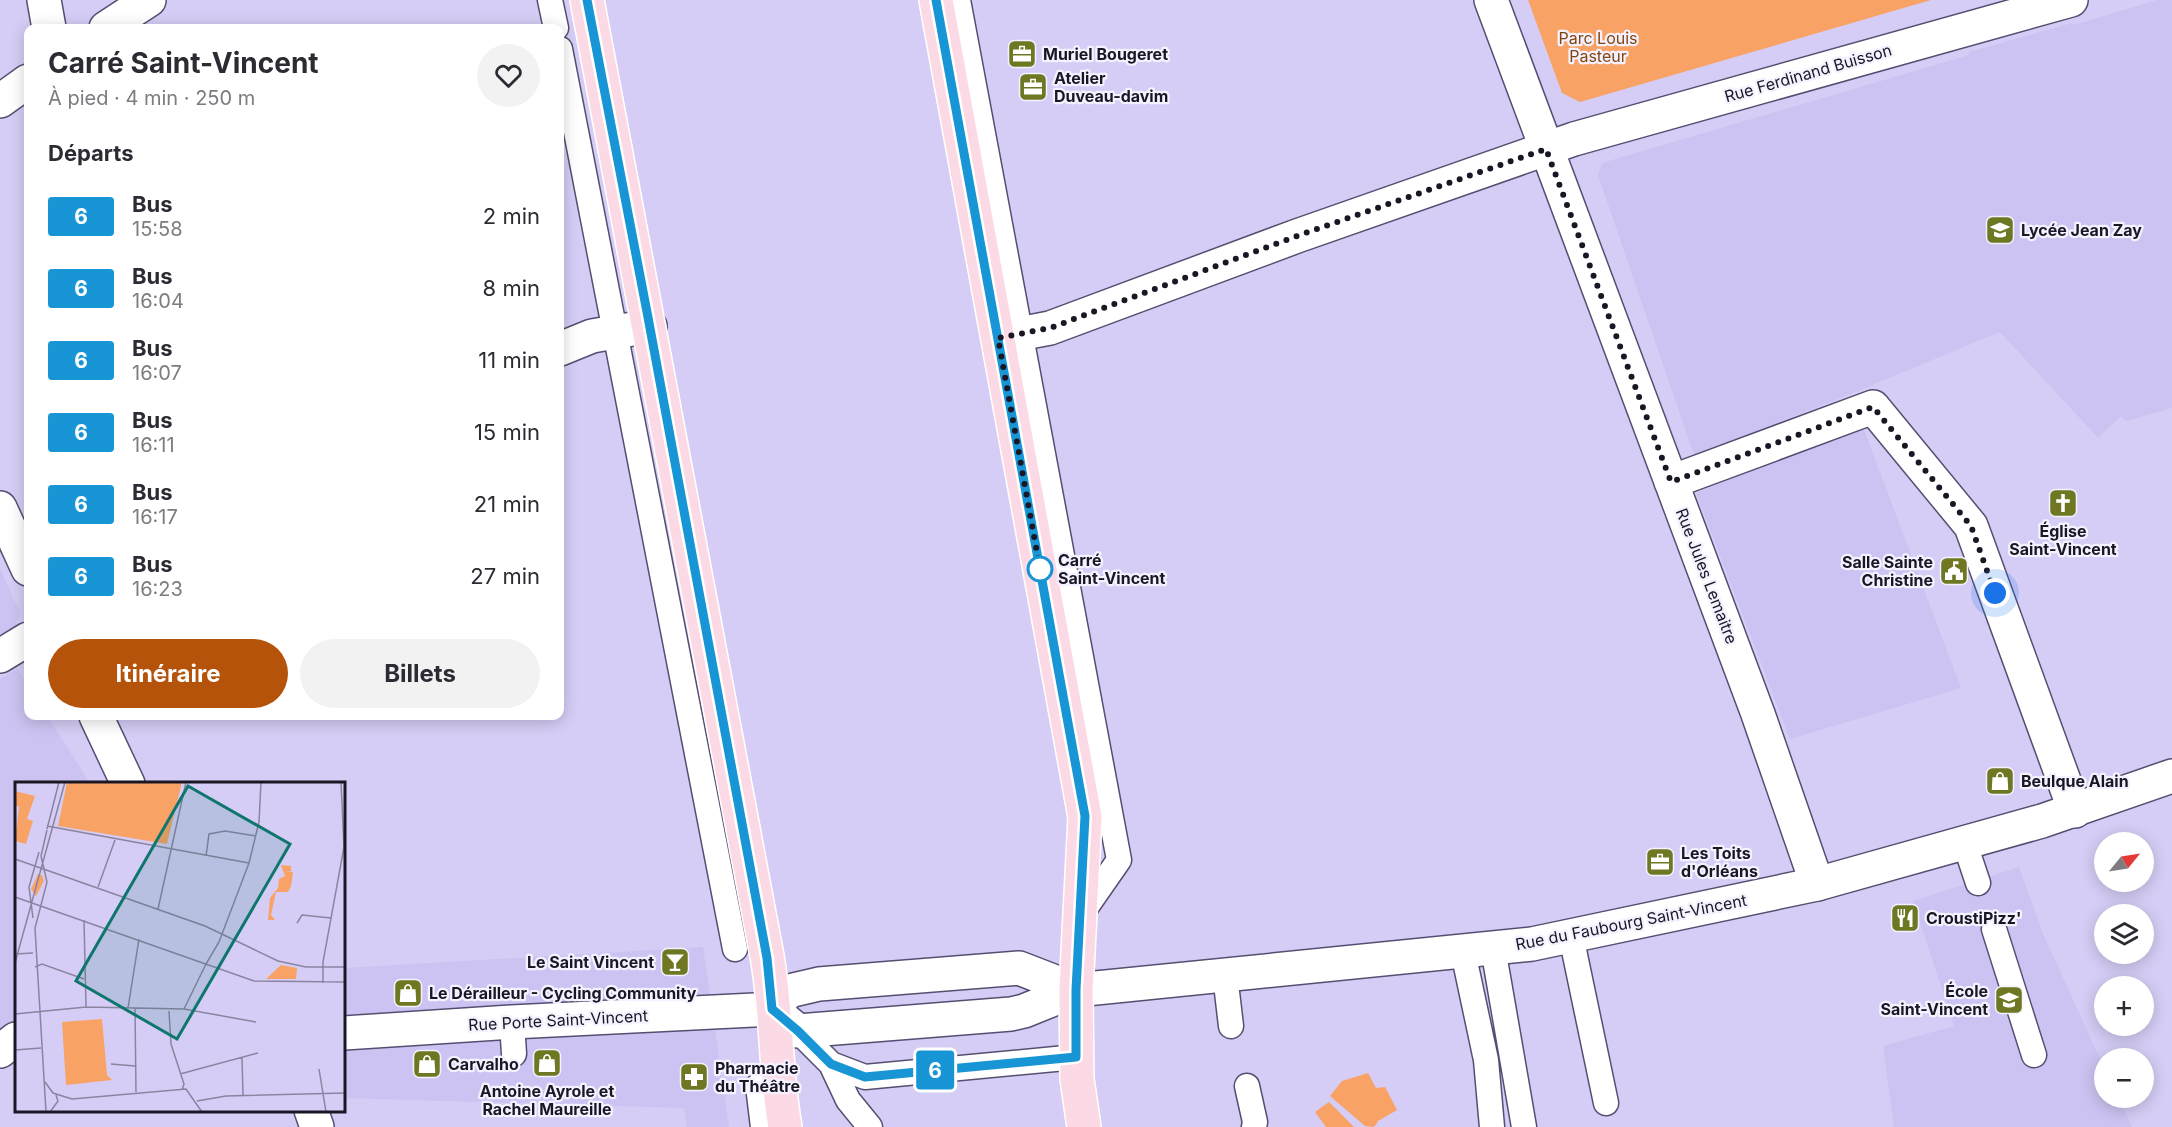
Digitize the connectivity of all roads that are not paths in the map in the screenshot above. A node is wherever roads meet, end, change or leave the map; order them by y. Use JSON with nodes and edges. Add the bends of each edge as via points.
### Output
{"nodes":[{"id":1,"x":44,"y":0,"type":"edge"},
{"id":2,"x":149,"y":0,"type":"edge"},
{"id":3,"x":550,"y":0,"type":"edge"},
{"id":4,"x":587,"y":0,"type":"edge"},
{"id":5,"x":936,"y":0,"type":"edge"},
{"id":6,"x":958,"y":0,"type":"edge"},
{"id":7,"x":1491,"y":0,"type":"edge"},
{"id":8,"x":2071,"y":0,"type":"edge"},
{"id":9,"x":48,"y":24,"type":"edge"},
{"id":10,"x":112,"y":24,"type":"edge"},
{"id":11,"x":555,"y":24,"type":"edge"},
{"id":12,"x":564,"y":70,"type":"edge"},
{"id":13,"x":24,"y":84,"type":"edge"},
{"id":14,"x":0,"y":101,"type":"edge"},
{"id":15,"x":1546,"y":149,"type":"junction"},
{"id":16,"x":650,"y":326,"type":"junction"},
{"id":17,"x":614,"y":332,"type":"junction"},
{"id":18,"x":1009,"y":336,"type":"junction"},
{"id":19,"x":564,"y":347,"type":"edge"},
{"id":20,"x":1671,"y":482,"type":"junction"},
{"id":21,"x":0,"y":508,"type":"edge"},
{"id":22,"x":24,"y":559,"type":"edge"},
{"id":23,"x":24,"y":641,"type":"edge"},
{"id":24,"x":0,"y":656,"type":"edge"},
{"id":25,"x":98,"y":720,"type":"edge"},
{"id":26,"x":2172,"y":776,"type":"edge"},
{"id":27,"x":128,"y":782,"type":"edge"},
{"id":28,"x":2075,"y":811,"type":"junction"},
{"id":29,"x":1965,"y":844,"type":"junction"},
{"id":30,"x":1978,"y":883,"type":"dead end"},
{"id":31,"x":1817,"y":884,"type":"junction"},
{"id":32,"x":1994,"y":929,"type":"dead end"},
{"id":33,"x":1571,"y":936,"type":"junction"},
{"id":34,"x":735,"y":949,"type":"dead end"},
{"id":35,"x":1478,"y":950,"type":"junction"},
{"id":36,"x":1225,"y":975,"type":"junction"},
{"id":37,"x":1076,"y":990,"type":"junction"},
{"id":38,"x":772,"y":1009,"type":"junction"},
{"id":39,"x":1231,"y":1026,"type":"dead end"},
{"id":40,"x":798,"y":1031,"type":"junction"},
{"id":41,"x":345,"y":1033,"type":"edge"},
{"id":42,"x":15,"y":1040,"type":"edge"},
{"id":43,"x":0,"y":1051,"type":"edge"},
{"id":44,"x":2034,"y":1055,"type":"dead end"},
{"id":45,"x":1076,"y":1057,"type":"junction"},
{"id":46,"x":831,"y":1064,"type":"junction"},
{"id":47,"x":758,"y":1086,"type":"dead end"},
{"id":48,"x":1247,"y":1086,"type":"dead end"},
{"id":49,"x":1606,"y":1103,"type":"dead end"},
{"id":50,"x":312,"y":1112,"type":"edge"},
{"id":51,"x":317,"y":1127,"type":"edge"},
{"id":52,"x":764,"y":1127,"type":"edge"},
{"id":53,"x":785,"y":1127,"type":"edge"},
{"id":54,"x":870,"y":1127,"type":"edge"},
{"id":55,"x":1084,"y":1127,"type":"edge"},
{"id":56,"x":1254,"y":1127,"type":"edge"},
{"id":57,"x":1492,"y":1127,"type":"edge"},
{"id":58,"x":1524,"y":1127,"type":"edge"}],
"edges":[{"from":1,"to":9,"type":"street"},
{"from":2,"to":10,"type":"street"},
{"from":3,"to":11,"type":"lane"},
{"from":4,"to":16,"type":"main road"},
{"from":5,"to":18,"type":"main road"},
{"from":6,"to":18,"type":"lane"},
{"from":7,"to":15,"type":"street","name":"Rue Jules Lemaitre"},
{"from":8,"to":15,"type":"street","name":"Rue Ferdinand Buisson"},
{"from":12,"to":17,"type":"lane"},
{"from":13,"to":14,"type":"street"},
{"from":15,"to":18,"type":"street","name":"Rue Ferdinand Buisson","via":[[1050,328]]},
{"from":15,"to":20,"type":"street","name":"Rue Jules Lemaitre"},
{"from":16,"to":17,"type":"street"},
{"from":16,"to":38,"type":"main road","via":[[767,958]]},
{"from":17,"to":19,"type":"street"},
{"from":17,"to":34,"type":"lane"},
{"from":18,"to":37,"type":"main road","via":[[1085,816]]},
{"from":20,"to":28,"type":"street","via":[[1873,407],[1971,526]]},
{"from":20,"to":31,"type":"street","name":"Rue Jules Lemaitre"},
{"from":21,"to":22,"type":"street"},
{"from":23,"to":24,"type":"street"},
{"from":25,"to":27,"type":"street"},
{"from":26,"to":28,"type":"street","name":"Rue du Faubourg Saint-Vincent"},
{"from":28,"to":29,"type":"street","name":"Rue du Faubourg Saint-Vincent"},
{"from":29,"to":30,"type":"lane"},
{"from":29,"to":31,"type":"street","name":"Rue du Faubourg Saint-Vincent"},
{"from":31,"to":33,"type":"street","name":"Rue du Faubourg Saint-Vincent"},
{"from":32,"to":44,"type":"lane"},
{"from":33,"to":35,"type":"street","name":"Rue du Faubourg Saint-Vincent"},
{"from":33,"to":49,"type":"lane"},
{"from":35,"to":36,"type":"street","name":"Rue du Faubourg Saint-Vincent"},
{"from":35,"to":57,"type":"lane"},
{"from":35,"to":58,"type":"lane"},
{"from":36,"to":37,"type":"street","name":"Rue du Faubourg Saint-Vincent"},
{"from":36,"to":39,"type":"lane"},
{"from":37,"to":38,"type":"street","name":"Rue du Faubourg Saint-Vincent","via":[[1019,968],[819,984],[789,991]]},
{"from":37,"to":40,"type":"street","name":"Rue du Faubourg Saint-Vincent","via":[[1011,1014]]},
{"from":37,"to":45,"type":"main road"},
{"from":38,"to":40,"type":"street"},
{"from":38,"to":41,"type":"street","name":"Rue Porte Saint-Vincent","via":[[513,1038]]},
{"from":38,"to":53,"type":"main road"},
{"from":40,"to":46,"type":"lane"},
{"from":42,"to":43,"type":"street"},
{"from":45,"to":46,"type":"lane","via":[[865,1077]]},
{"from":45,"to":55,"type":"main road"},
{"from":46,"to":54,"type":"lane","via":[[848,1100]]},
{"from":47,"to":52,"type":"lane"},
{"from":48,"to":56,"type":"lane"},
{"from":50,"to":51,"type":"street"}]}
